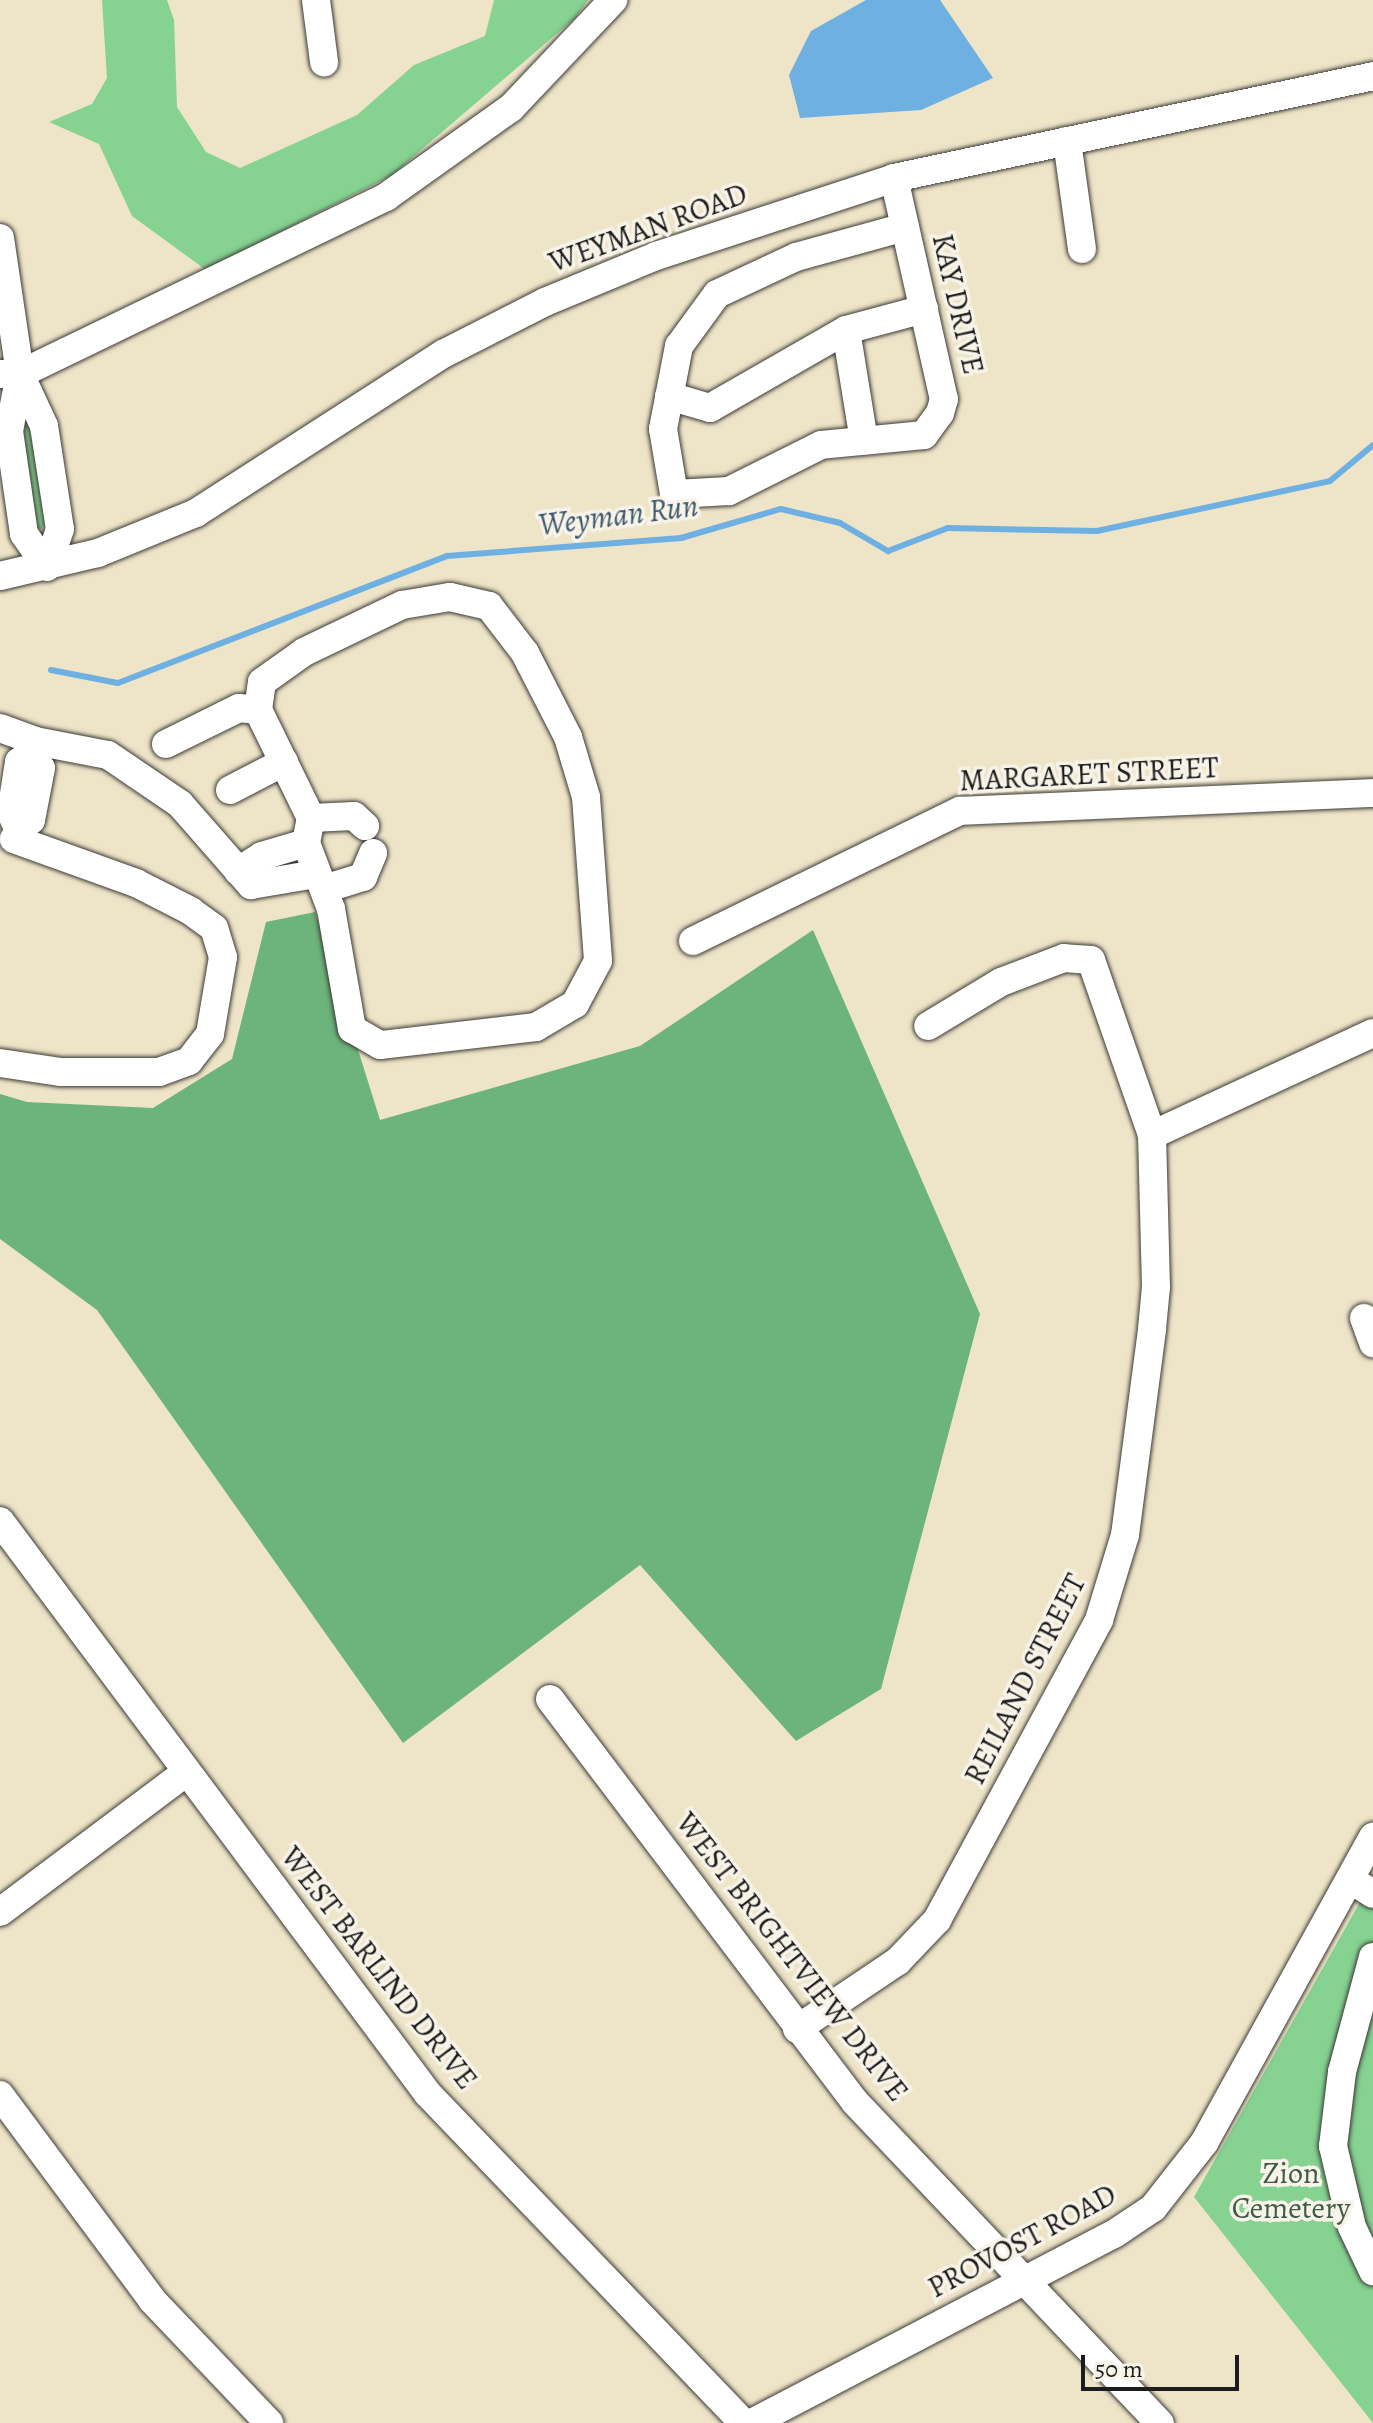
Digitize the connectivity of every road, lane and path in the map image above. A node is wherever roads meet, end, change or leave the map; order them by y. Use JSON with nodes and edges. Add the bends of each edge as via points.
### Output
{"nodes":[{"id":1,"x":316,"y":0,"type":"edge"},
{"id":2,"x":613,"y":0,"type":"edge"},
{"id":3,"x":324,"y":62,"type":"dead end"},
{"id":4,"x":1373,"y":76,"type":"edge"},
{"id":5,"x":1067,"y":141,"type":"junction"},
{"id":6,"x":894,"y":178,"type":"junction"},
{"id":7,"x":905,"y":227,"type":"junction"},
{"id":8,"x":0,"y":238,"type":"edge"},
{"id":9,"x":1082,"y":249,"type":"dead end"},
{"id":10,"x":924,"y":309,"type":"junction"},
{"id":11,"x":846,"y":330,"type":"junction"},
{"id":12,"x":10,"y":374,"type":"edge"},
{"id":13,"x":669,"y":396,"type":"junction"},
{"id":14,"x":864,"y":441,"type":"junction"},
{"id":15,"x":47,"y":567,"type":"junction"},
{"id":16,"x":0,"y":576,"type":"edge"},
{"id":17,"x":258,"y":710,"type":"junction"},
{"id":18,"x":0,"y":728,"type":"edge"},
{"id":19,"x":166,"y":744,"type":"dead end"},
{"id":20,"x":33,"y":747,"type":"junction"},
{"id":21,"x":284,"y":762,"type":"junction"},
{"id":22,"x":230,"y":790,"type":"dead end"},
{"id":23,"x":1373,"y":793,"type":"edge"},
{"id":24,"x":365,"y":826,"type":"dead end"},
{"id":25,"x":309,"y":831,"type":"junction"},
{"id":26,"x":11,"y":832,"type":"edge"},
{"id":27,"x":373,"y":853,"type":"dead end"},
{"id":28,"x":238,"y":871,"type":"junction"},
{"id":29,"x":320,"y":881,"type":"junction"},
{"id":30,"x":693,"y":941,"type":"dead end"},
{"id":31,"x":928,"y":1026,"type":"dead end"},
{"id":32,"x":1373,"y":1033,"type":"edge"},
{"id":33,"x":0,"y":1063,"type":"edge"},
{"id":34,"x":1152,"y":1135,"type":"junction"},
{"id":35,"x":0,"y":1521,"type":"edge"},
{"id":36,"x":550,"y":1699,"type":"dead end"},
{"id":37,"x":185,"y":1773,"type":"junction"},
{"id":38,"x":1373,"y":1837,"type":"edge"},
{"id":39,"x":1361,"y":1887,"type":"edge"},
{"id":40,"x":0,"y":1912,"type":"edge"},
{"id":41,"x":1373,"y":1957,"type":"edge"},
{"id":42,"x":797,"y":2029,"type":"junction"},
{"id":43,"x":0,"y":2095,"type":"edge"},
{"id":44,"x":1373,"y":2271,"type":"edge"},
{"id":45,"x":1027,"y":2278,"type":"junction"},
{"id":46,"x":269,"y":2423,"type":"edge"},
{"id":47,"x":744,"y":2423,"type":"edge"},
{"id":48,"x":752,"y":2423,"type":"edge"},
{"id":49,"x":1160,"y":2423,"type":"edge"}],
"edges":[{"from":1,"to":3,"type":"street"},
{"from":2,"to":12,"type":"street","via":[[511,108],[398,188]]},
{"from":4,"to":5,"type":"street","name":"WEYMAN ROAD"},
{"from":5,"to":6,"type":"street","name":"WEYMAN ROAD"},
{"from":5,"to":9,"type":"street"},
{"from":6,"to":7,"type":"street","name":"KAY DRIVE"},
{"from":6,"to":15,"type":"street","name":"WEYMAN ROAD","via":[[656,256],[545,302],[443,354],[196,513],[98,553]]},
{"from":7,"to":10,"type":"street","name":"KAY DRIVE"},
{"from":7,"to":13,"type":"street","name":"KAY DRIVE","via":[[796,257],[717,294],[679,346]]},
{"from":8,"to":12,"type":"street"},
{"from":10,"to":11,"type":"street"},
{"from":10,"to":14,"type":"street","name":"KAY DRIVE","via":[[944,399],[940,413],[924,435]]},
{"from":11,"to":13,"type":"street","via":[[710,408]]},
{"from":11,"to":14,"type":"street"},
{"from":12,"to":15,"type":"street","via":[[9,431],[24,534]]},
{"from":13,"to":14,"type":"street","name":"KAY DRIVE","via":[[663,429],[674,494],[729,491],[821,445]]},
{"from":15,"to":16,"type":"street","name":"WEYMAN ROAD"},
{"from":17,"to":19,"type":"street","via":[[239,708]]},
{"from":17,"to":21,"type":"street"},
{"from":17,"to":29,"type":"street","via":[[262,682],[304,652],[402,605],[450,597],[489,606],[525,653],[573,752],[586,797],[598,961],[575,1004],[536,1027],[380,1045],[352,1029]]},
{"from":18,"to":20,"type":"street"},
{"from":20,"to":26,"type":"street","via":[[19,762]]},
{"from":20,"to":28,"type":"street","via":[[108,755],[180,804]]},
{"from":21,"to":22,"type":"street"},
{"from":21,"to":25,"type":"street"},
{"from":23,"to":30,"type":"street","name":"MARGARET STREET","via":[[960,811]]},
{"from":24,"to":25,"type":"street","via":[[354,816]]},
{"from":25,"to":28,"type":"street"},
{"from":25,"to":29,"type":"street"},
{"from":26,"to":33,"type":"street","via":[[191,911],[214,928],[223,957],[210,1034],[189,1061],[159,1072],[61,1072]]},
{"from":27,"to":29,"type":"street","via":[[363,877]]},
{"from":28,"to":29,"type":"street","via":[[251,885]]},
{"from":31,"to":34,"type":"street","name":"REILAND STREET","via":[[1001,982],[1064,958],[1091,960]]},
{"from":32,"to":34,"type":"street"},
{"from":34,"to":42,"type":"street","name":"REILAND STREET","via":[[1152,1329],[1125,1535],[1099,1620],[937,1920],[898,1961]]},
{"from":35,"to":37,"type":"street","name":"WEST BARLIND DRIVE"},
{"from":36,"to":42,"type":"street","name":"WEST BRIGHTVIEW DRIVE"},
{"from":37,"to":40,"type":"street"},
{"from":37,"to":47,"type":"street","name":"WEST BARLIND DRIVE","via":[[428,2094]]},
{"from":38,"to":39,"type":"street","name":"PROVOST ROAD"},
{"from":39,"to":45,"type":"street","name":"PROVOST ROAD","via":[[1183,2176],[1153,2208],[1114,2234]]},
{"from":41,"to":44,"type":"street","via":[[1342,2072],[1333,2146],[1352,2227]]},
{"from":42,"to":45,"type":"street","name":"WEST BRIGHTVIEW DRIVE","via":[[855,2102]]},
{"from":43,"to":46,"type":"street","via":[[152,2300]]},
{"from":45,"to":48,"type":"street","name":"PROVOST ROAD"},
{"from":45,"to":49,"type":"street","name":"WEST BRIGHTVIEW DRIVE"}]}
